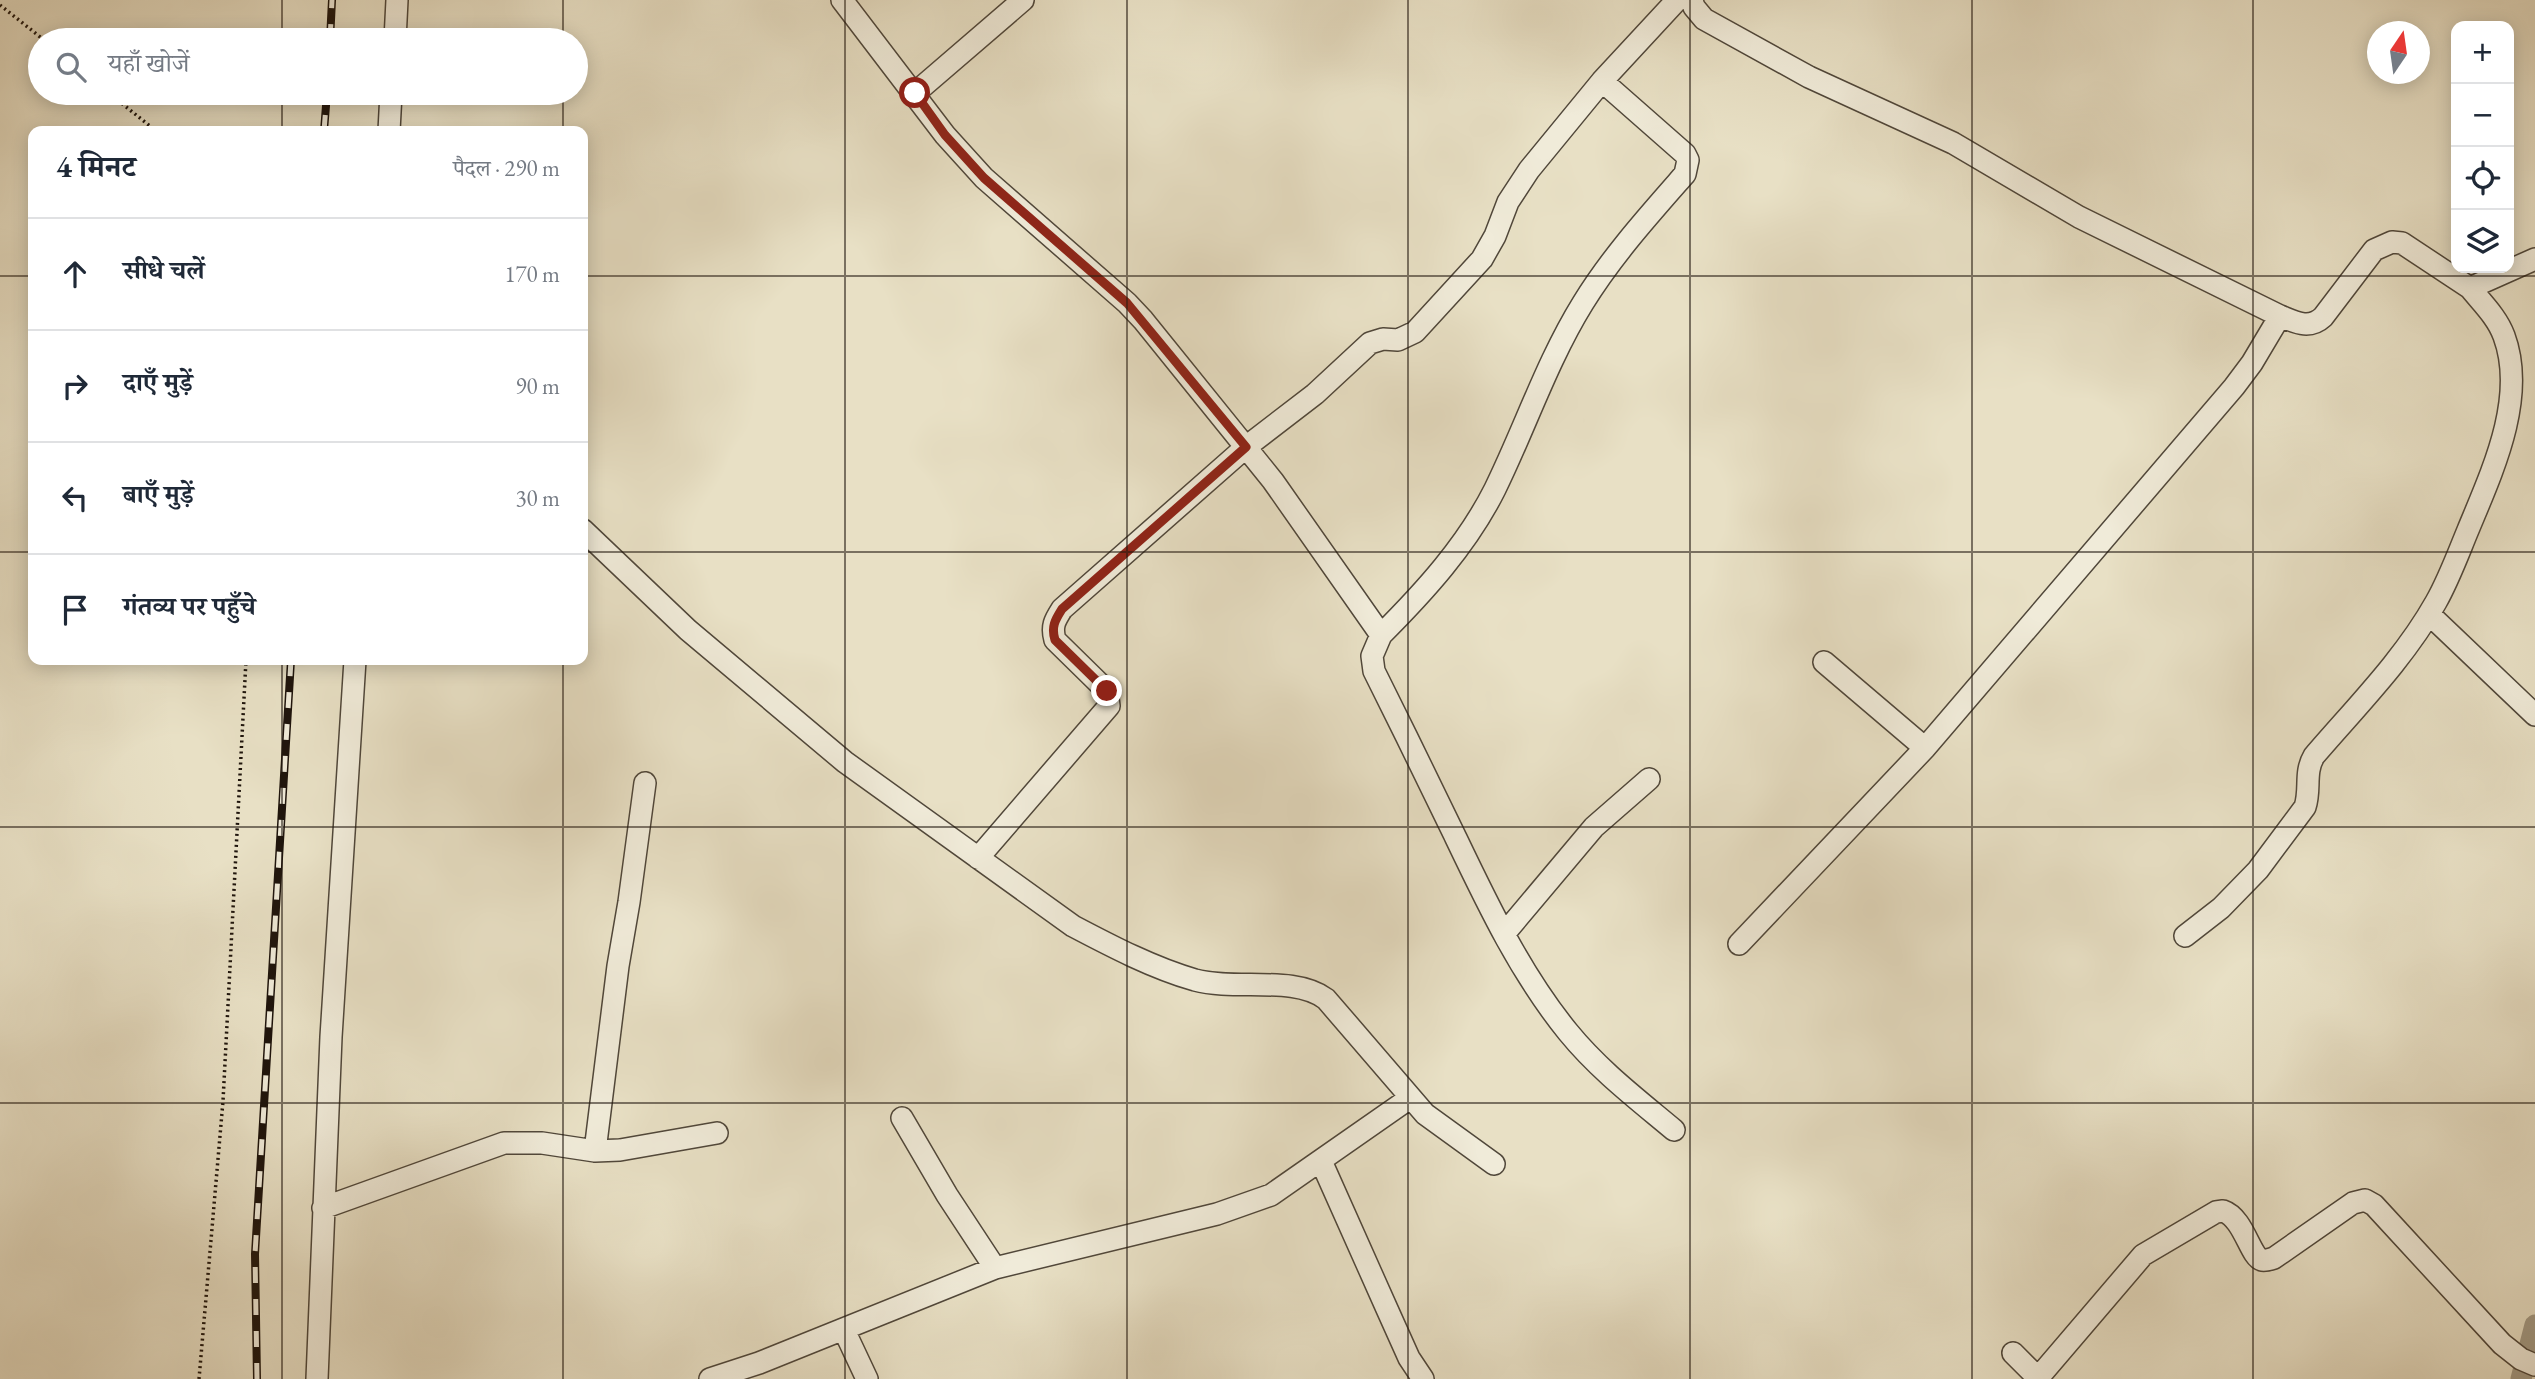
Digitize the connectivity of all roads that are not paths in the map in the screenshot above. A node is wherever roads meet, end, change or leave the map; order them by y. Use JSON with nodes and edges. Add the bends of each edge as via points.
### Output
{"nodes":[{"id":1,"x":397,"y":0,"type":"edge"},
{"id":2,"x":842,"y":0,"type":"edge"},
{"id":3,"x":1023,"y":0,"type":"edge"},
{"id":4,"x":1677,"y":0,"type":"edge"},
{"id":5,"x":1692,"y":0,"type":"edge"},
{"id":6,"x":396,"y":28,"type":"edge"},
{"id":7,"x":1602,"y":81,"type":"junction"},
{"id":8,"x":915,"y":93,"type":"junction"},
{"id":9,"x":390,"y":105,"type":"edge"},
{"id":10,"x":389,"y":126,"type":"edge"},
{"id":11,"x":2535,"y":259,"type":"edge"},
{"id":12,"x":2470,"y":288,"type":"junction"},
{"id":13,"x":2280,"y":316,"type":"junction"},
{"id":14,"x":1246,"y":447,"type":"junction"},
{"id":15,"x":588,"y":535,"type":"edge"},
{"id":16,"x":2429,"y":614,"type":"junction"},
{"id":17,"x":1381,"y":635,"type":"junction"},
{"id":18,"x":1824,"y":662,"type":"dead end"},
{"id":19,"x":355,"y":665,"type":"edge"},
{"id":20,"x":2535,"y":715,"type":"edge"},
{"id":21,"x":1925,"y":748,"type":"junction"},
{"id":22,"x":1649,"y":779,"type":"dead end"},
{"id":23,"x":645,"y":783,"type":"dead end"},
{"id":24,"x":978,"y":858,"type":"junction"},
{"id":25,"x":1504,"y":934,"type":"junction"},
{"id":26,"x":2185,"y":936,"type":"dead end"},
{"id":27,"x":1739,"y":944,"type":"dead end"},
{"id":28,"x":1410,"y":1098,"type":"junction"},
{"id":29,"x":902,"y":1118,"type":"dead end"},
{"id":30,"x":1674,"y":1130,"type":"dead end"},
{"id":31,"x":717,"y":1133,"type":"dead end"},
{"id":32,"x":595,"y":1151,"type":"junction"},
{"id":33,"x":1321,"y":1161,"type":"junction"},
{"id":34,"x":1494,"y":1164,"type":"dead end"},
{"id":35,"x":323,"y":1208,"type":"junction"},
{"id":36,"x":995,"y":1268,"type":"junction"},
{"id":37,"x":844,"y":1330,"type":"junction"},
{"id":38,"x":2528,"y":1362,"type":"edge"},
{"id":39,"x":763,"y":1371,"type":"edge"},
{"id":40,"x":2027,"y":1371,"type":"edge"},
{"id":41,"x":317,"y":1379,"type":"edge"},
{"id":42,"x":710,"y":1379,"type":"edge"},
{"id":43,"x":867,"y":1379,"type":"edge"},
{"id":44,"x":1423,"y":1379,"type":"edge"}],
"edges":[{"from":1,"to":6,"type":"street"},
{"from":2,"to":8,"type":"street"},
{"from":3,"to":8,"type":"street"},
{"from":4,"to":7,"type":"street"},
{"from":5,"to":13,"type":"street","via":[[1704,19],[1809,77],[1953,143],[2079,217]]},
{"from":7,"to":14,"type":"street","via":[[1516,189],[1482,259],[1415,332],[1398,340],[1370,343],[1315,394]]},
{"from":7,"to":17,"type":"street","via":[[1685,153],[1685,174],[1627,240],[1583,303],[1478,518],[1436,576]]},
{"from":8,"to":14,"type":"street","via":[[984,178],[1127,303]]},
{"from":9,"to":10,"type":"street"},
{"from":11,"to":12,"type":"street"},
{"from":12,"to":13,"type":"street","via":[[2402,243],[2392,242],[2374,250],[2317,323],[2301,324]]},
{"from":12,"to":16,"type":"street","via":[[2504,336],[2511,386],[2505,425],[2484,491]]},
{"from":13,"to":21,"type":"street","via":[[2234,387]]},
{"from":14,"to":17,"type":"street"},
{"from":14,"to":24,"type":"street","via":[[1062,609],[1052,630],[1055,640],[1107,691],[1108,706]]},
{"from":15,"to":24,"type":"street","via":[[688,630],[808,732]]},
{"from":16,"to":20,"type":"street"},
{"from":16,"to":26,"type":"street","via":[[2314,756],[2308,770],[2308,800],[2273,852],[2221,908]]},
{"from":17,"to":25,"type":"street","via":[[1372,656],[1374,671]]},
{"from":18,"to":21,"type":"street"},
{"from":19,"to":35,"type":"street"},
{"from":21,"to":27,"type":"street"},
{"from":22,"to":25,"type":"street","via":[[1594,827]]},
{"from":23,"to":32,"type":"street"},
{"from":24,"to":28,"type":"street","via":[[1073,926],[1171,971],[1218,985],[1298,986],[1318,993]]},
{"from":25,"to":30,"type":"street","via":[[1568,1032],[1604,1072]]},
{"from":28,"to":33,"type":"street"},
{"from":28,"to":34,"type":"street","via":[[1438,1125]]},
{"from":29,"to":36,"type":"street"},
{"from":31,"to":32,"type":"street"},
{"from":32,"to":35,"type":"street","via":[[504,1143]]},
{"from":33,"to":36,"type":"street","via":[[1271,1195],[1239,1207]]},
{"from":33,"to":44,"type":"street","via":[[1392,1322]]},
{"from":35,"to":41,"type":"street"},
{"from":36,"to":37,"type":"street"},
{"from":37,"to":39,"type":"street"},
{"from":37,"to":43,"type":"street"},
{"from":38,"to":40,"type":"street","via":[[2494,1336],[2365,1200],[2353,1203],[2266,1260],[2257,1257],[2230,1213],[2216,1212],[2143,1255]]},
{"from":39,"to":42,"type":"street"}]}
